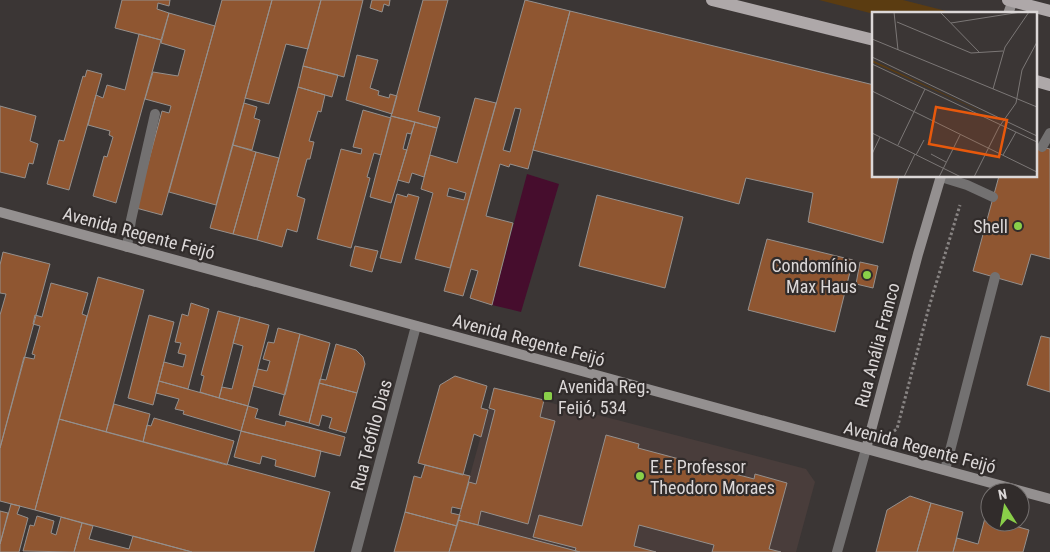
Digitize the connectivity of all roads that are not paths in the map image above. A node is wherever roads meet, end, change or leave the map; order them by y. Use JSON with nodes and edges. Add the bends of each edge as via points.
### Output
{"nodes":[{"id":1,"x":712,"y":0,"type":"edge"},
{"id":2,"x":1011,"y":0,"type":"edge"},
{"id":3,"x":1050,"y":12,"type":"edge"},
{"id":4,"x":872,"y":40,"type":"edge"},
{"id":5,"x":156,"y":114,"type":"dead end"},
{"id":6,"x":1050,"y":133,"type":"edge"},
{"id":7,"x":1042,"y":147,"type":"dead end"},
{"id":8,"x":941,"y":178,"type":"edge"},
{"id":9,"x":944,"y":178,"type":"edge"},
{"id":10,"x":993,"y":197,"type":"dead end"},
{"id":11,"x":0,"y":212,"type":"edge"},
{"id":12,"x":127,"y":247,"type":"junction"},
{"id":13,"x":995,"y":277,"type":"dead end"},
{"id":14,"x":416,"y":326,"type":"junction"},
{"id":15,"x":866,"y":449,"type":"junction"},
{"id":16,"x":945,"y":470,"type":"junction"},
{"id":17,"x":1050,"y":499,"type":"edge"},
{"id":18,"x":356,"y":552,"type":"edge"},
{"id":19,"x":837,"y":552,"type":"edge"}],
"edges":[{"from":1,"to":4,"type":"main road"},
{"from":2,"to":3,"type":"main road"},
{"from":5,"to":12,"type":"street"},
{"from":6,"to":7,"type":"street"},
{"from":8,"to":15,"type":"main road","name":"Rua Anália Franco"},
{"from":9,"to":10,"type":"street"},
{"from":11,"to":12,"type":"main road","name":"Avenida Regente Feijó"},
{"from":12,"to":14,"type":"main road","name":"Avenida Regente Feijó"},
{"from":13,"to":16,"type":"street"},
{"from":14,"to":15,"type":"main road","name":"Avenida Regente Feijó"},
{"from":14,"to":18,"type":"street","name":"Rua Teófilo Dias"},
{"from":15,"to":16,"type":"main road","name":"Avenida Regente Feijó"},
{"from":15,"to":19,"type":"street","name":"Rua Anália Franco"},
{"from":16,"to":17,"type":"main road","name":"Avenida Regente Feijó"}]}
